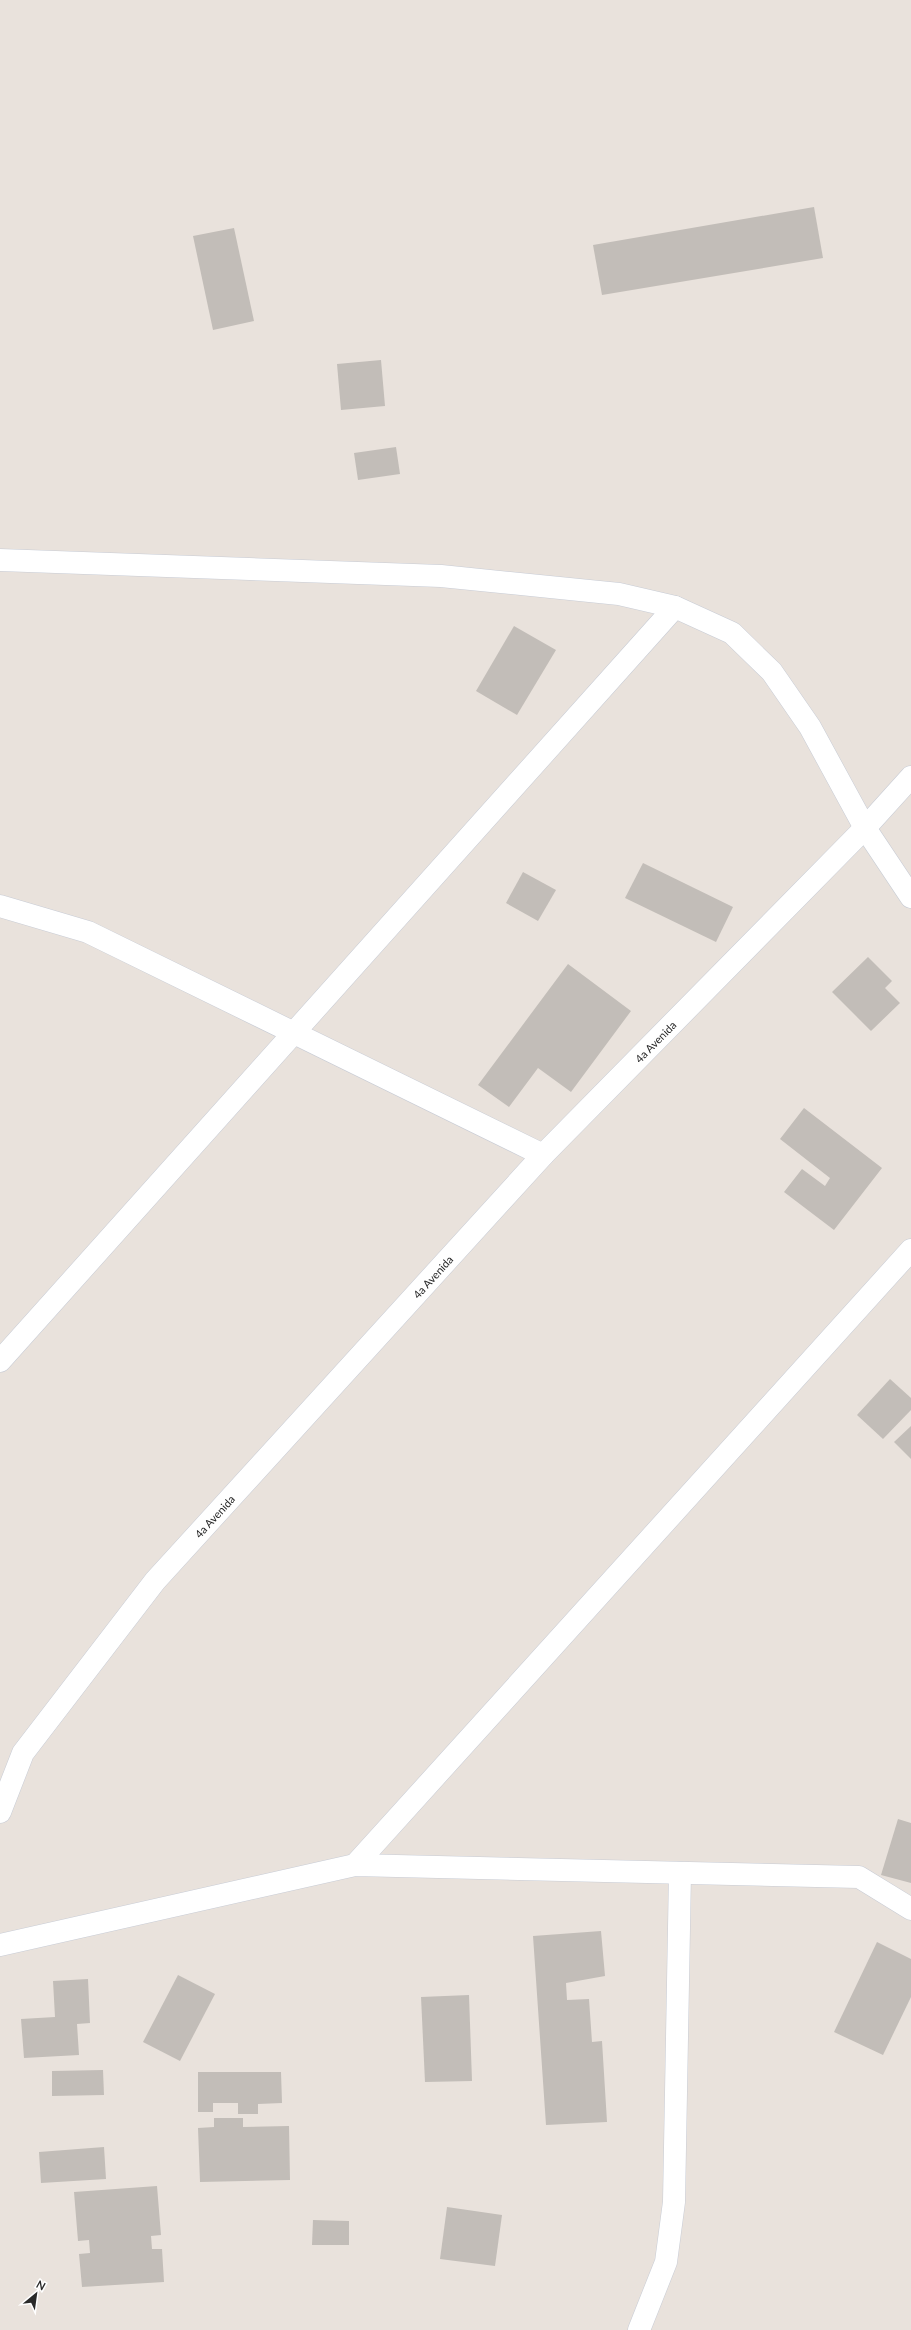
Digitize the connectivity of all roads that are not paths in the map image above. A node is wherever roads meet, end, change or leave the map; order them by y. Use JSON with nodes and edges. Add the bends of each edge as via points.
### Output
{"nodes":[{"id":1,"x":0,"y":560,"type":"edge"},
{"id":2,"x":675,"y":607,"type":"junction"},
{"id":3,"x":911,"y":777,"type":"edge"},
{"id":4,"x":865,"y":828,"type":"junction"},
{"id":5,"x":911,"y":897,"type":"edge"},
{"id":6,"x":0,"y":906,"type":"edge"},
{"id":7,"x":293,"y":1033,"type":"junction"},
{"id":8,"x":544,"y":1154,"type":"junction"},
{"id":9,"x":911,"y":1250,"type":"edge"},
{"id":10,"x":0,"y":1361,"type":"edge"},
{"id":11,"x":0,"y":1812,"type":"edge"},
{"id":12,"x":355,"y":1865,"type":"junction"},
{"id":13,"x":680,"y":1873,"type":"junction"},
{"id":14,"x":911,"y":1909,"type":"edge"},
{"id":15,"x":0,"y":1945,"type":"edge"},
{"id":16,"x":639,"y":2330,"type":"edge"}],
"edges":[{"from":1,"to":2,"type":"street","via":[[441,576],[619,594]]},
{"from":2,"to":4,"type":"street","via":[[732,633],[772,672],[810,727]]},
{"from":2,"to":7,"type":"street"},
{"from":3,"to":4,"type":"street","name":"4a Avenida"},
{"from":4,"to":5,"type":"street"},
{"from":4,"to":8,"type":"street","name":"4a Avenida"},
{"from":6,"to":7,"type":"street","via":[[88,932]]},
{"from":7,"to":8,"type":"street"},
{"from":7,"to":10,"type":"street"},
{"from":8,"to":11,"type":"street","name":"4a Avenida","via":[[155,1581],[23,1753]]},
{"from":9,"to":12,"type":"street"},
{"from":12,"to":13,"type":"street"},
{"from":12,"to":15,"type":"street"},
{"from":13,"to":14,"type":"street","via":[[859,1877]]},
{"from":13,"to":16,"type":"street","via":[[674,2202],[666,2262]]}]}
